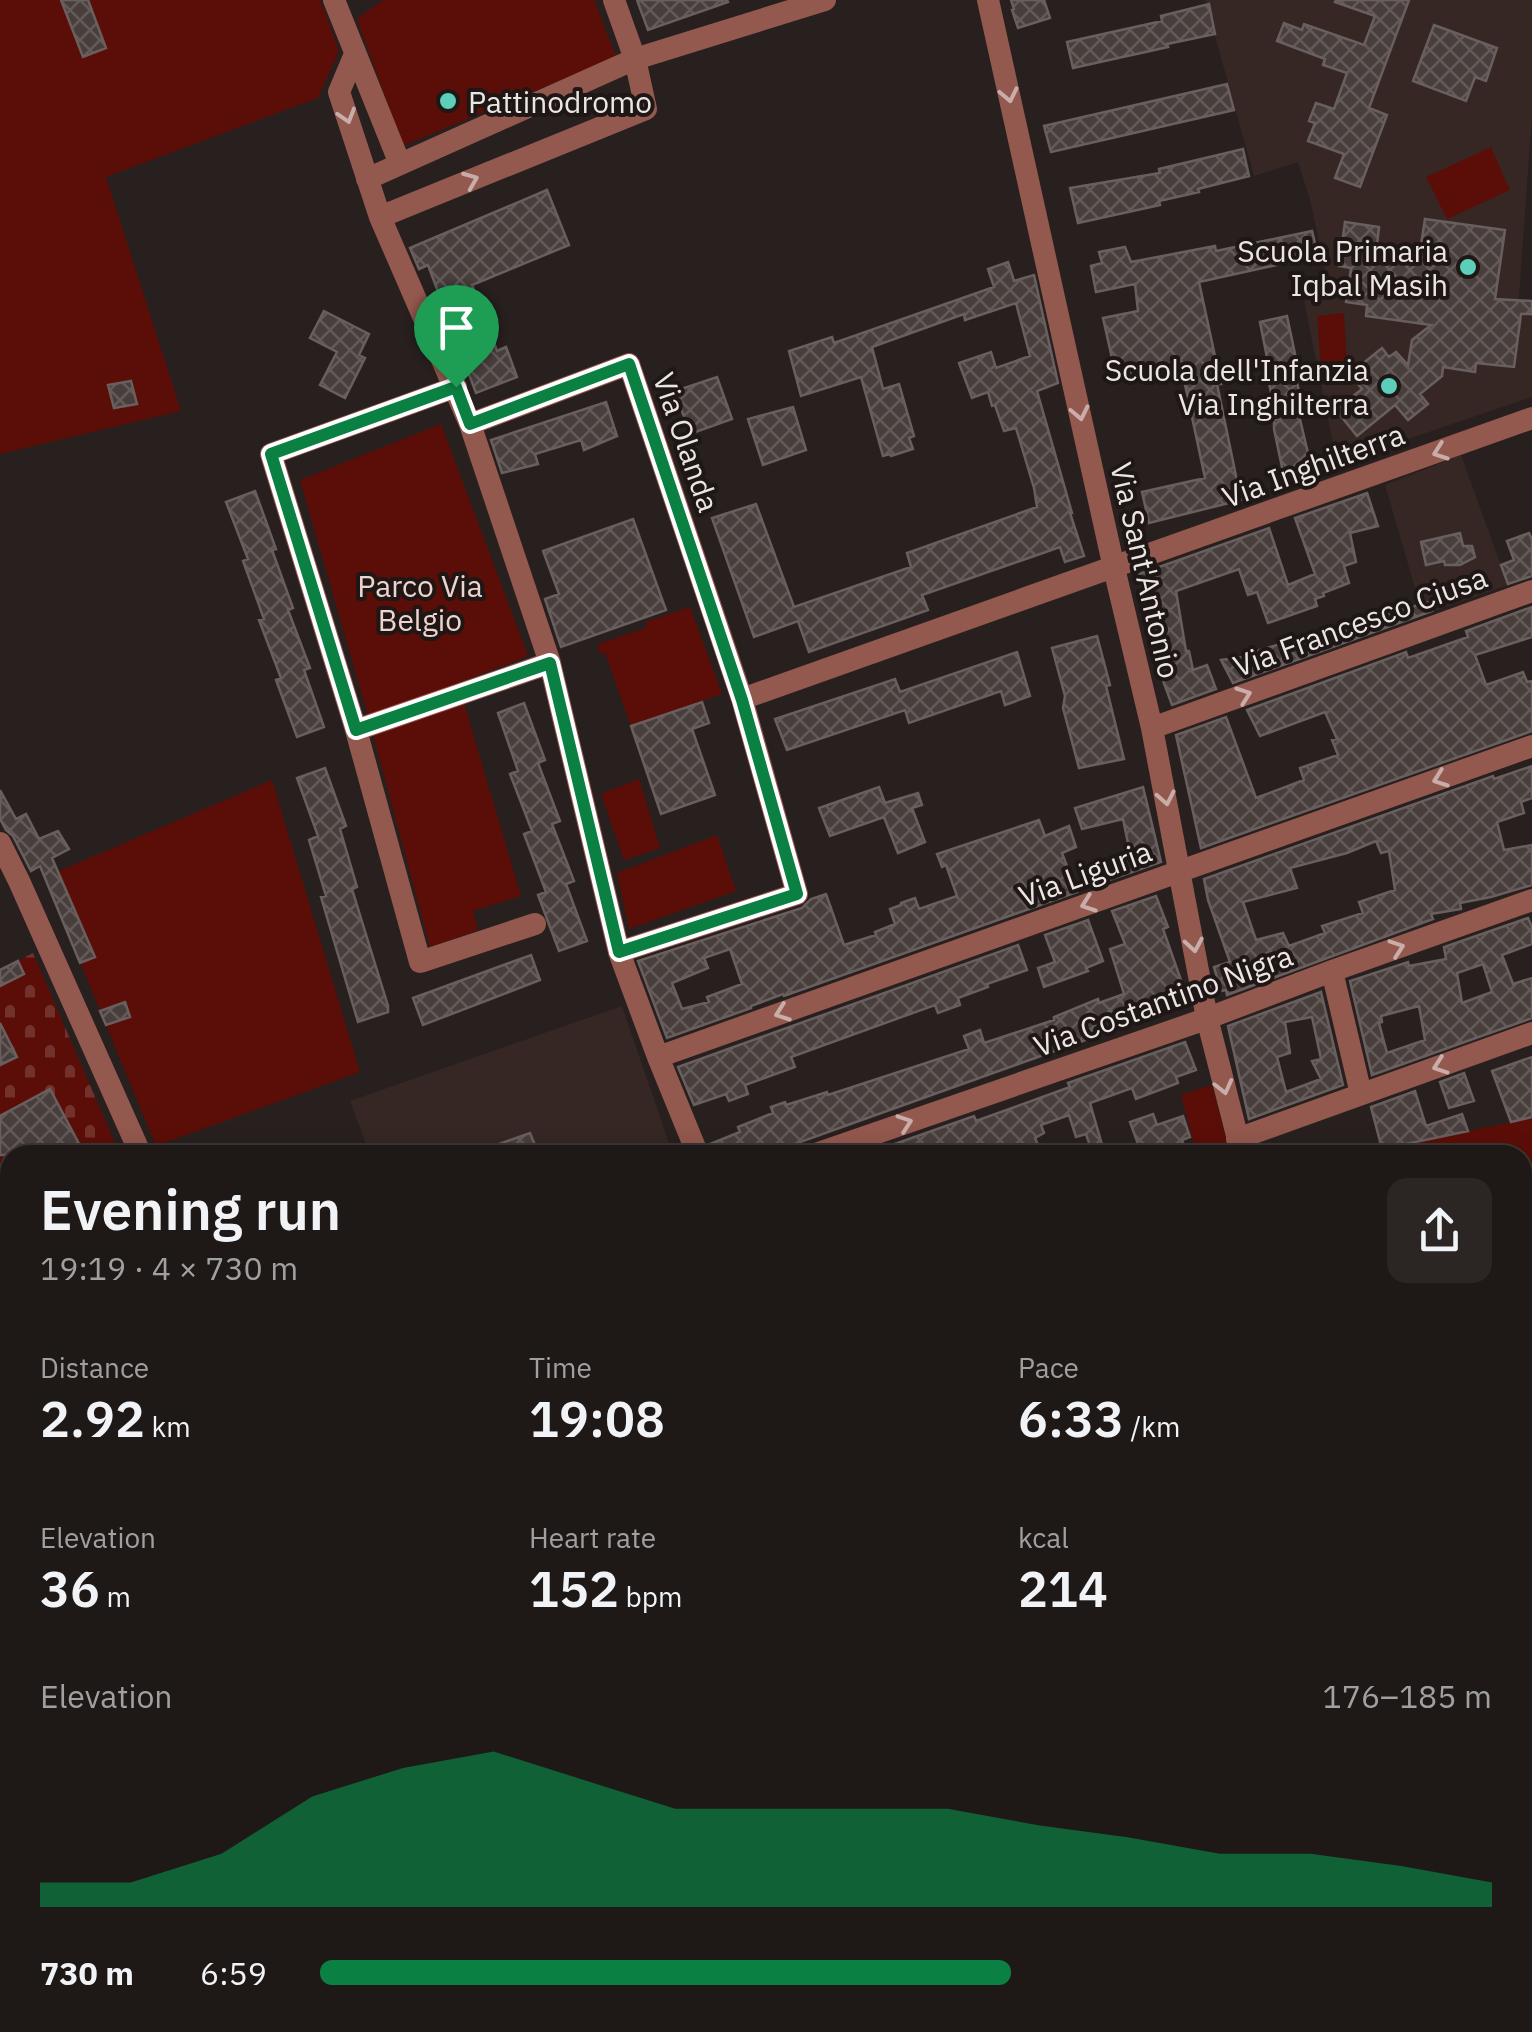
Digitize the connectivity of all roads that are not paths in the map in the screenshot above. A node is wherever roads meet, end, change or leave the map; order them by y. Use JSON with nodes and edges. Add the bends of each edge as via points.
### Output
{"nodes":[{"id":1,"x":334,"y":0,"type":"edge"},
{"id":2,"x":614,"y":0,"type":"edge"},
{"id":3,"x":824,"y":0,"type":"edge"},
{"id":4,"x":988,"y":0,"type":"edge"},
{"id":5,"x":355,"y":54,"type":"junction"},
{"id":6,"x":635,"y":59,"type":"junction"},
{"id":7,"x":400,"y":164,"type":"junction"},
{"id":8,"x":367,"y":179,"type":"junction"},
{"id":9,"x":380,"y":217,"type":"junction"},
{"id":10,"x":456,"y":387,"type":"junction"},
{"id":11,"x":1532,"y":418,"type":"edge"},
{"id":12,"x":470,"y":424,"type":"junction"},
{"id":13,"x":1114,"y":568,"type":"junction"},
{"id":14,"x":1532,"y":590,"type":"edge"},
{"id":15,"x":550,"y":663,"type":"junction"},
{"id":16,"x":742,"y":700,"type":"junction"},
{"id":17,"x":1152,"y":728,"type":"junction"},
{"id":18,"x":356,"y":730,"type":"junction"},
{"id":19,"x":1532,"y":746,"type":"edge"},
{"id":20,"x":0,"y":843,"type":"edge"},
{"id":21,"x":1180,"y":871,"type":"junction"},
{"id":22,"x":1532,"y":900,"type":"edge"},
{"id":23,"x":535,"y":924,"type":"dead end"},
{"id":24,"x":619,"y":952,"type":"junction"},
{"id":25,"x":1332,"y":971,"type":"junction"},
{"id":26,"x":1207,"y":1018,"type":"junction"},
{"id":27,"x":1532,"y":1034,"type":"edge"},
{"id":28,"x":658,"y":1058,"type":"junction"},
{"id":29,"x":1361,"y":1094,"type":"junction"},
{"id":30,"x":137,"y":1145,"type":"edge"},
{"id":31,"x":694,"y":1145,"type":"edge"},
{"id":32,"x":842,"y":1145,"type":"edge"},
{"id":33,"x":1239,"y":1145,"type":"edge"},
{"id":34,"x":1245,"y":1145,"type":"edge"}],
"edges":[{"from":1,"to":5,"type":"street"},
{"from":2,"to":6,"type":"street"},
{"from":3,"to":6,"type":"street"},
{"from":4,"to":13,"type":"street","name":"Via Sant'Antonio","one_way":true},
{"from":5,"to":7,"type":"street"},
{"from":5,"to":8,"type":"street","one_way":true,"via":[[340,92]]},
{"from":6,"to":7,"type":"street"},
{"from":9,"to":6,"type":"street","one_way":true,"via":[[646,109]]},
{"from":7,"to":8,"type":"street"},
{"from":8,"to":9,"type":"street"},
{"from":9,"to":10,"type":"street"},
{"from":10,"to":12,"type":"street"},
{"from":10,"to":18,"type":"street","via":[[271,454]]},
{"from":11,"to":13,"type":"street","name":"Via Inghilterra","one_way":true},
{"from":12,"to":15,"type":"street"},
{"from":12,"to":16,"type":"street","name":"Via Olanda","via":[[629,364]]},
{"from":13,"to":16,"type":"street"},
{"from":13,"to":17,"type":"street","name":"Via Sant'Antonio"},
{"from":17,"to":14,"type":"street","name":"Via Francesco Ciusa","one_way":true},
{"from":15,"to":18,"type":"street"},
{"from":15,"to":24,"type":"street"},
{"from":16,"to":24,"type":"street","name":"Via Olanda","via":[[797,894]]},
{"from":17,"to":21,"type":"street","name":"Via Sant'Antonio","one_way":true},
{"from":18,"to":23,"type":"street","via":[[420,962]]},
{"from":19,"to":21,"type":"street","name":"Via Liguria","one_way":true},
{"from":20,"to":30,"type":"street"},
{"from":21,"to":26,"type":"street","name":"Via Sant'Antonio","one_way":true},
{"from":21,"to":28,"type":"street","name":"Via Liguria","one_way":true},
{"from":25,"to":22,"type":"street","name":"Via Costantino Nigra","one_way":true},
{"from":24,"to":28,"type":"street"},
{"from":25,"to":26,"type":"street","name":"Via Costantino Nigra"},
{"from":25,"to":29,"type":"street"},
{"from":32,"to":26,"type":"street","name":"Via Costantino Nigra","one_way":true},
{"from":26,"to":33,"type":"street","name":"Via Sant'Antonio","one_way":true},
{"from":27,"to":29,"type":"street","one_way":true},
{"from":28,"to":31,"type":"street"},
{"from":29,"to":34,"type":"street"}]}
